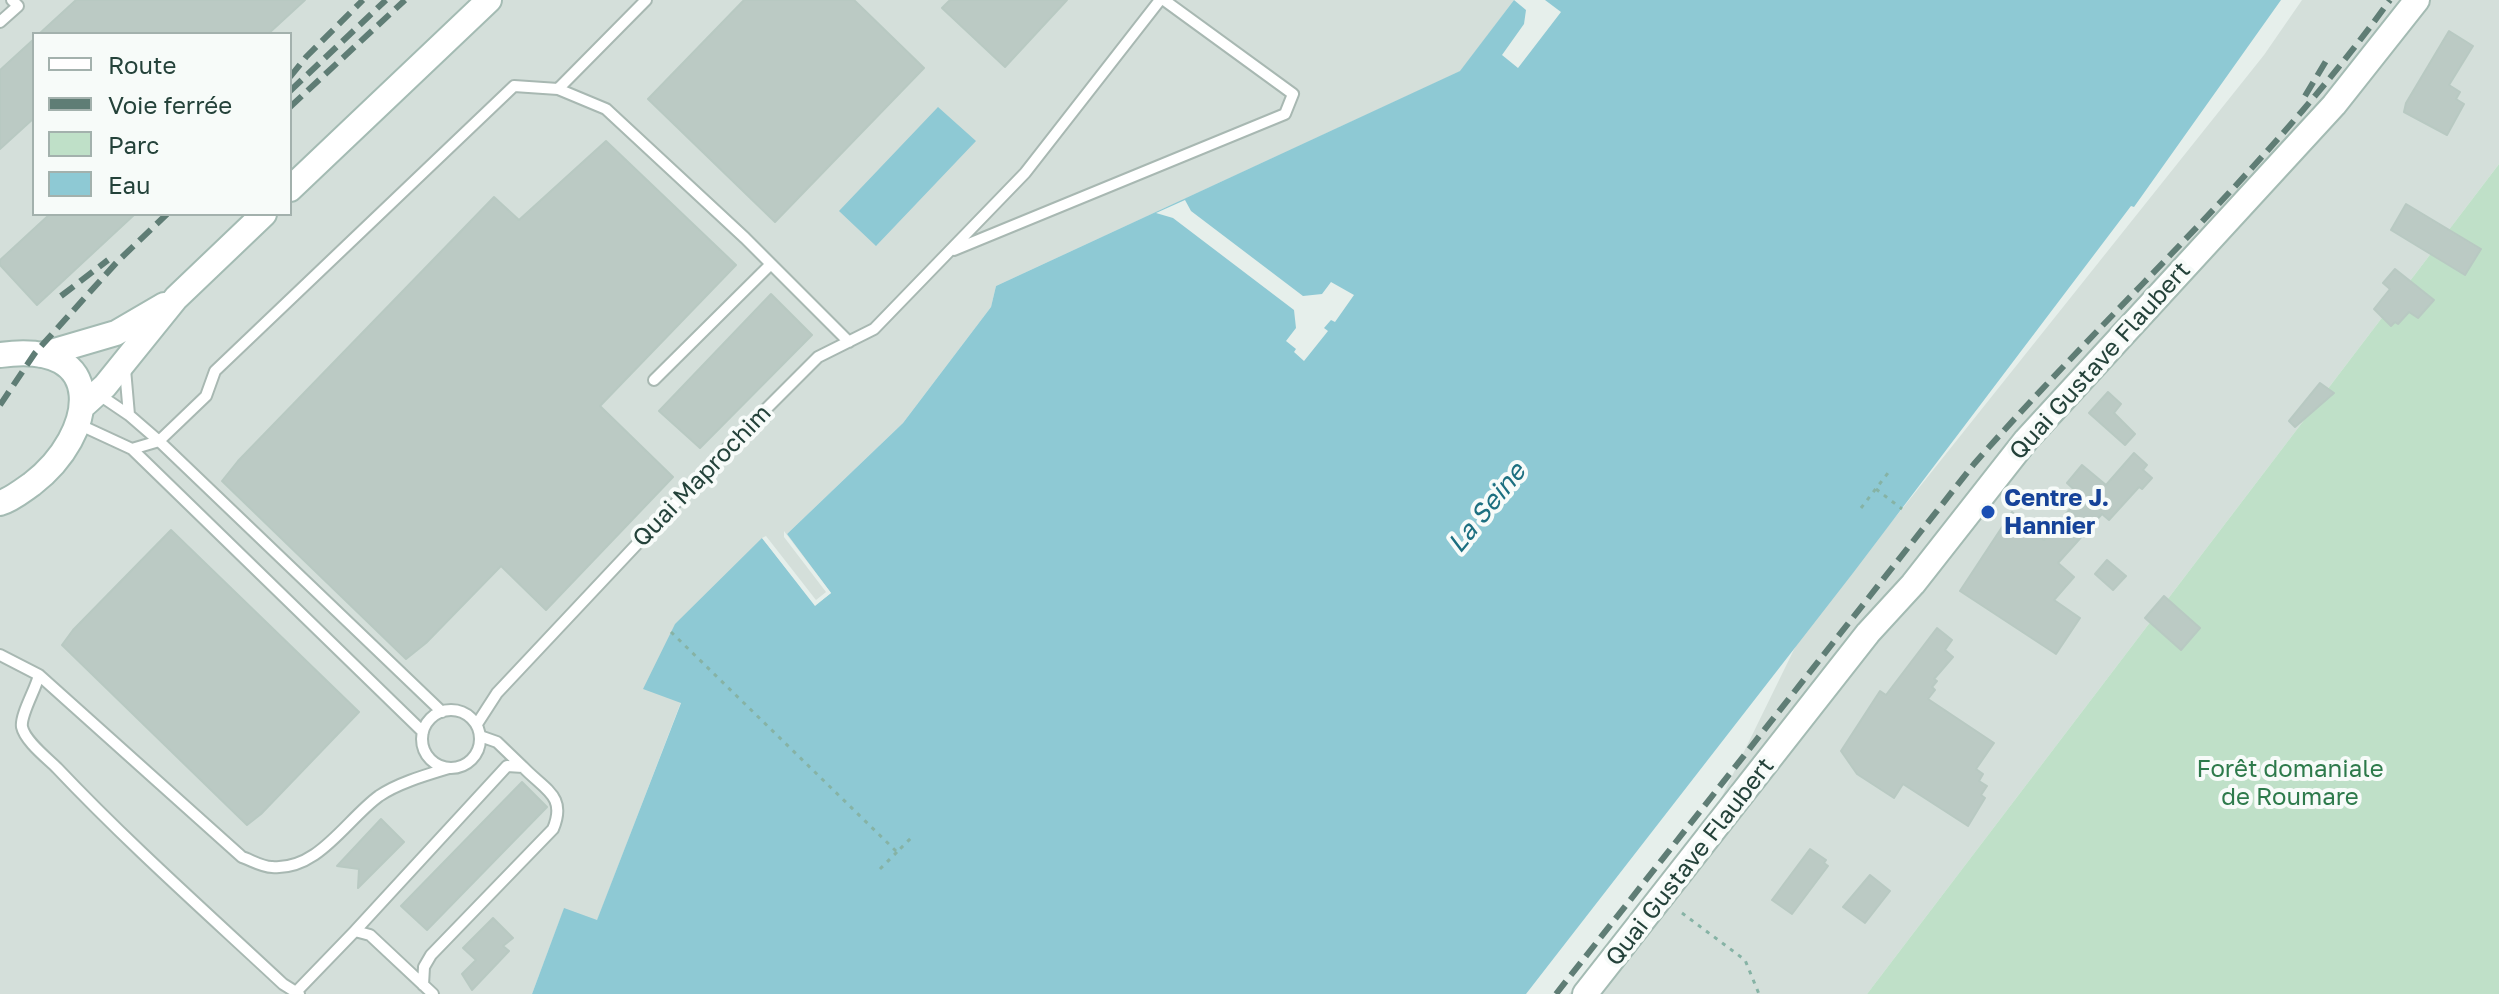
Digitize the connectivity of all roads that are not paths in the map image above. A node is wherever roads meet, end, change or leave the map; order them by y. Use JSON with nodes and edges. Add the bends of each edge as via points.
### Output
{"nodes":[{"id":1,"x":12,"y":0,"type":"edge"},
{"id":2,"x":489,"y":0,"type":"edge"},
{"id":3,"x":646,"y":0,"type":"edge"},
{"id":4,"x":1162,"y":0,"type":"edge"},
{"id":5,"x":2417,"y":0,"type":"edge"},
{"id":6,"x":0,"y":22,"type":"edge"},
{"id":7,"x":558,"y":89,"type":"junction"},
{"id":8,"x":292,"y":187,"type":"edge"},
{"id":9,"x":262,"y":216,"type":"edge"},
{"id":10,"x":949,"y":252,"type":"junction"},
{"id":11,"x":771,"y":264,"type":"junction"},
{"id":12,"x":176,"y":298,"type":"junction"},
{"id":13,"x":849,"y":342,"type":"junction"},
{"id":14,"x":0,"y":355,"type":"edge"},
{"id":15,"x":41,"y":355,"type":"junction"},
{"id":16,"x":124,"y":362,"type":"junction"},
{"id":17,"x":654,"y":380,"type":"dead end"},
{"id":18,"x":86,"y":408,"type":"junction"},
{"id":19,"x":129,"y":415,"type":"junction"},
{"id":20,"x":159,"y":441,"type":"junction"},
{"id":21,"x":132,"y":449,"type":"junction"},
{"id":22,"x":0,"y":503,"type":"edge"},
{"id":23,"x":0,"y":655,"type":"edge"},
{"id":24,"x":39,"y":675,"type":"junction"},
{"id":25,"x":442,"y":712,"type":"junction"},
{"id":26,"x":477,"y":724,"type":"junction"},
{"id":27,"x":423,"y":732,"type":"junction"},
{"id":28,"x":480,"y":736,"type":"junction"},
{"id":29,"x":523,"y":767,"type":"junction"},
{"id":30,"x":449,"y":768,"type":"junction"},
{"id":31,"x":355,"y":931,"type":"junction"},
{"id":32,"x":423,"y":985,"type":"junction"},
{"id":33,"x":297,"y":993,"type":"edge"},
{"id":34,"x":433,"y":994,"type":"edge"},
{"id":35,"x":1585,"y":994,"type":"edge"}],
"edges":[{"from":1,"to":6,"type":"lane","via":[[18,6]]},
{"from":2,"to":8,"type":"main road"},
{"from":3,"to":7,"type":"lane"},
{"from":4,"to":10,"type":"lane","name":"Quai Maprochim","via":[[1025,173]]},
{"from":4,"to":10,"type":"lane","name":"Quai Maprochim","via":[[1293,94],[1285,114]]},
{"from":5,"to":35,"type":"main road","name":"Quai Gustave Flaubert","via":[[2334,105],[2026,440]]},
{"from":7,"to":11,"type":"lane","via":[[606,109]]},
{"from":7,"to":20,"type":"lane","via":[[514,86],[215,371],[206,396]]},
{"from":9,"to":12,"type":"main road"},
{"from":10,"to":13,"type":"lane","name":"Quai Maprochim","via":[[874,329]]},
{"from":11,"to":13,"type":"lane"},
{"from":11,"to":17,"type":"lane"},
{"from":12,"to":15,"type":"main road","via":[[116,333]]},
{"from":12,"to":16,"type":"main road"},
{"from":13,"to":26,"type":"lane","name":"Quai Maprochim","via":[[818,357],[732,443],[497,693]]},
{"from":14,"to":15,"type":"main road"},
{"from":15,"to":18,"type":"main road","via":[[71,367]]},
{"from":16,"to":18,"type":"main road"},
{"from":16,"to":19,"type":"lane"},
{"from":18,"to":19,"type":"lane"},
{"from":18,"to":21,"type":"lane"},
{"from":18,"to":22,"type":"main road","via":[[45,474]]},
{"from":19,"to":20,"type":"lane"},
{"from":20,"to":21,"type":"lane"},
{"from":20,"to":25,"type":"lane"},
{"from":21,"to":27,"type":"lane"},
{"from":23,"to":24,"type":"lane"},
{"from":24,"to":30,"type":"lane","via":[[242,857],[271,867],[302,863],[380,796]]},
{"from":24,"to":33,"type":"lane","via":[[23,716],[22,729],[31,741],[174,883]]},
{"from":25,"to":26,"type":"lane","via":[[462,712]]},
{"from":25,"to":27,"type":"lane"},
{"from":26,"to":28,"type":"lane"},
{"from":27,"to":30,"type":"lane","via":[[429,759]]},
{"from":28,"to":29,"type":"lane","via":[[497,742]]},
{"from":28,"to":30,"type":"lane","via":[[472,761]]},
{"from":29,"to":31,"type":"lane","via":[[507,766]]},
{"from":29,"to":32,"type":"lane","via":[[558,802],[560,814],[553,829],[431,955]]},
{"from":31,"to":32,"type":"lane","via":[[370,935]]},
{"from":31,"to":33,"type":"lane"},
{"from":32,"to":34,"type":"lane"}]}
